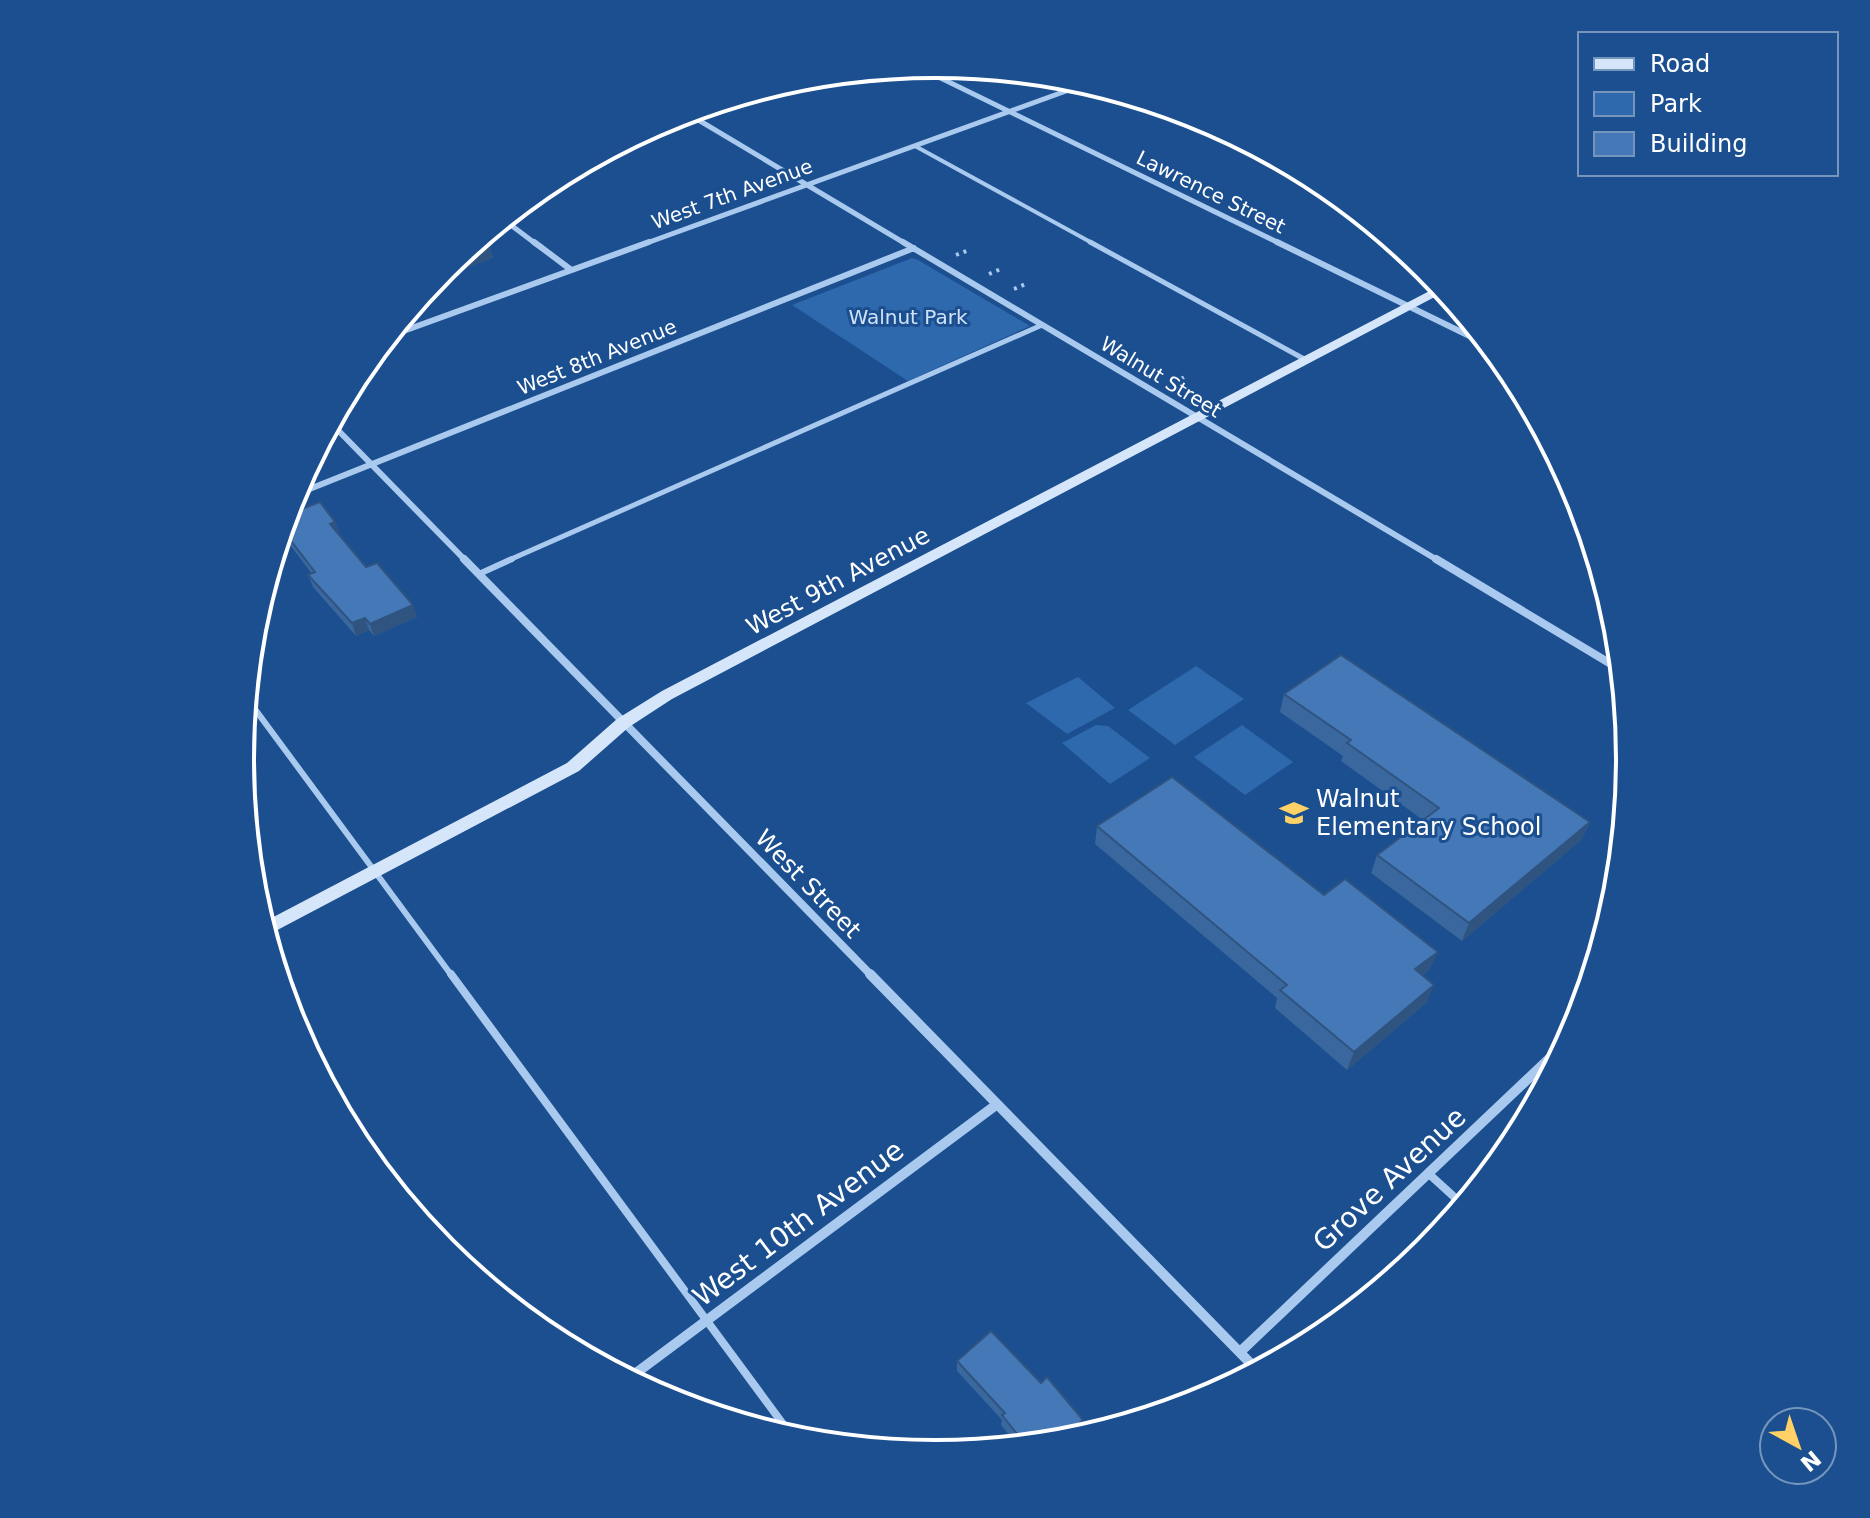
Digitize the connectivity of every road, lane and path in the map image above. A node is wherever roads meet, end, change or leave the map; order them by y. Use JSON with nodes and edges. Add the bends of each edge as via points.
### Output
{"nodes":[{"id":1,"x":941,"y":78,"type":"edge"},
{"id":2,"x":1066,"y":91,"type":"edge"},
{"id":3,"x":1009,"y":111,"type":"junction"},
{"id":4,"x":699,"y":120,"type":"edge"},
{"id":5,"x":915,"y":146,"type":"junction"},
{"id":6,"x":807,"y":184,"type":"junction"},
{"id":7,"x":512,"y":226,"type":"edge"},
{"id":8,"x":914,"y":248,"type":"junction"},
{"id":9,"x":969,"y":250,"type":"dead end"},
{"id":10,"x":956,"y":255,"type":"dead end"},
{"id":11,"x":570,"y":269,"type":"junction"},
{"id":12,"x":1001,"y":269,"type":"dead end"},
{"id":13,"x":989,"y":274,"type":"dead end"},
{"id":14,"x":1028,"y":283,"type":"dead end"},
{"id":15,"x":1014,"y":289,"type":"dead end"},
{"id":16,"x":1432,"y":294,"type":"edge"},
{"id":17,"x":1408,"y":306,"type":"junction"},
{"id":18,"x":1042,"y":325,"type":"junction"},
{"id":19,"x":407,"y":330,"type":"edge"},
{"id":20,"x":1468,"y":335,"type":"edge"},
{"id":21,"x":1118,"y":340,"type":"dead end"},
{"id":22,"x":1109,"y":344,"type":"dead end"},
{"id":23,"x":1306,"y":360,"type":"junction"},
{"id":24,"x":1185,"y":377,"type":"dead end"},
{"id":25,"x":1174,"y":382,"type":"dead end"},
{"id":26,"x":1197,"y":417,"type":"junction"},
{"id":27,"x":338,"y":431,"type":"edge"},
{"id":28,"x":371,"y":464,"type":"junction"},
{"id":29,"x":310,"y":489,"type":"edge"},
{"id":30,"x":478,"y":574,"type":"junction"},
{"id":31,"x":1609,"y":663,"type":"edge"},
{"id":32,"x":255,"y":710,"type":"edge"},
{"id":33,"x":623,"y":723,"type":"junction"},
{"id":34,"x":376,"y":871,"type":"junction"},
{"id":35,"x":275,"y":924,"type":"edge"},
{"id":36,"x":1544,"y":1064,"type":"edge"},
{"id":37,"x":996,"y":1105,"type":"junction"},
{"id":38,"x":1429,"y":1174,"type":"junction"},
{"id":39,"x":1455,"y":1198,"type":"edge"},
{"id":40,"x":707,"y":1321,"type":"junction"},
{"id":41,"x":1240,"y":1352,"type":"junction"},
{"id":42,"x":1250,"y":1362,"type":"edge"},
{"id":43,"x":638,"y":1372,"type":"edge"},
{"id":44,"x":782,"y":1422,"type":"edge"}],
"edges":[{"from":1,"to":3,"type":"street","name":"Lawrence Street"},
{"from":2,"to":3,"type":"street","name":"West 7th Avenue"},
{"from":3,"to":5,"type":"street","name":"West 7th Avenue"},
{"from":3,"to":17,"type":"street","name":"Lawrence Street"},
{"from":4,"to":6,"type":"street","name":"Walnut Street"},
{"from":5,"to":6,"type":"street","name":"West 7th Avenue"},
{"from":5,"to":23,"type":"lane"},
{"from":6,"to":8,"type":"street","name":"Walnut Street"},
{"from":6,"to":11,"type":"street","name":"West 7th Avenue"},
{"from":7,"to":11,"type":"street"},
{"from":8,"to":18,"type":"street","name":"Walnut Street"},
{"from":8,"to":28,"type":"street","name":"West 8th Avenue"},
{"from":9,"to":10,"type":"path"},
{"from":11,"to":19,"type":"street","name":"West 7th Avenue"},
{"from":12,"to":13,"type":"path"},
{"from":14,"to":15,"type":"path"},
{"from":16,"to":17,"type":"street","name":"West 9th Avenue"},
{"from":17,"to":20,"type":"street","name":"Lawrence Street"},
{"from":17,"to":23,"type":"street","name":"West 9th Avenue"},
{"from":18,"to":26,"type":"street","name":"Walnut Street"},
{"from":18,"to":30,"type":"lane"},
{"from":21,"to":22,"type":"path"},
{"from":23,"to":26,"type":"street","name":"West 9th Avenue"},
{"from":24,"to":25,"type":"path"},
{"from":26,"to":31,"type":"street","name":"Walnut Street"},
{"from":26,"to":33,"type":"street","name":"West 9th Avenue","via":[[667,695]]},
{"from":27,"to":28,"type":"street","name":"West Street"},
{"from":28,"to":29,"type":"street","name":"West 8th Avenue"},
{"from":28,"to":30,"type":"street","name":"West Street"},
{"from":30,"to":33,"type":"street","name":"West Street"},
{"from":32,"to":34,"type":"lane"},
{"from":33,"to":34,"type":"street","name":"West 9th Avenue","via":[[573,767]]},
{"from":33,"to":37,"type":"street","name":"West Street"},
{"from":34,"to":35,"type":"street","name":"West 9th Avenue"},
{"from":34,"to":40,"type":"lane"},
{"from":36,"to":38,"type":"street","name":"Grove Avenue"},
{"from":37,"to":40,"type":"street","name":"West 10th Avenue"},
{"from":37,"to":41,"type":"street","name":"West Street"},
{"from":38,"to":39,"type":"lane"},
{"from":38,"to":41,"type":"street","name":"Grove Avenue"},
{"from":40,"to":43,"type":"street","name":"West 10th Avenue"},
{"from":40,"to":44,"type":"lane"},
{"from":41,"to":42,"type":"street","name":"West Street"}]}
